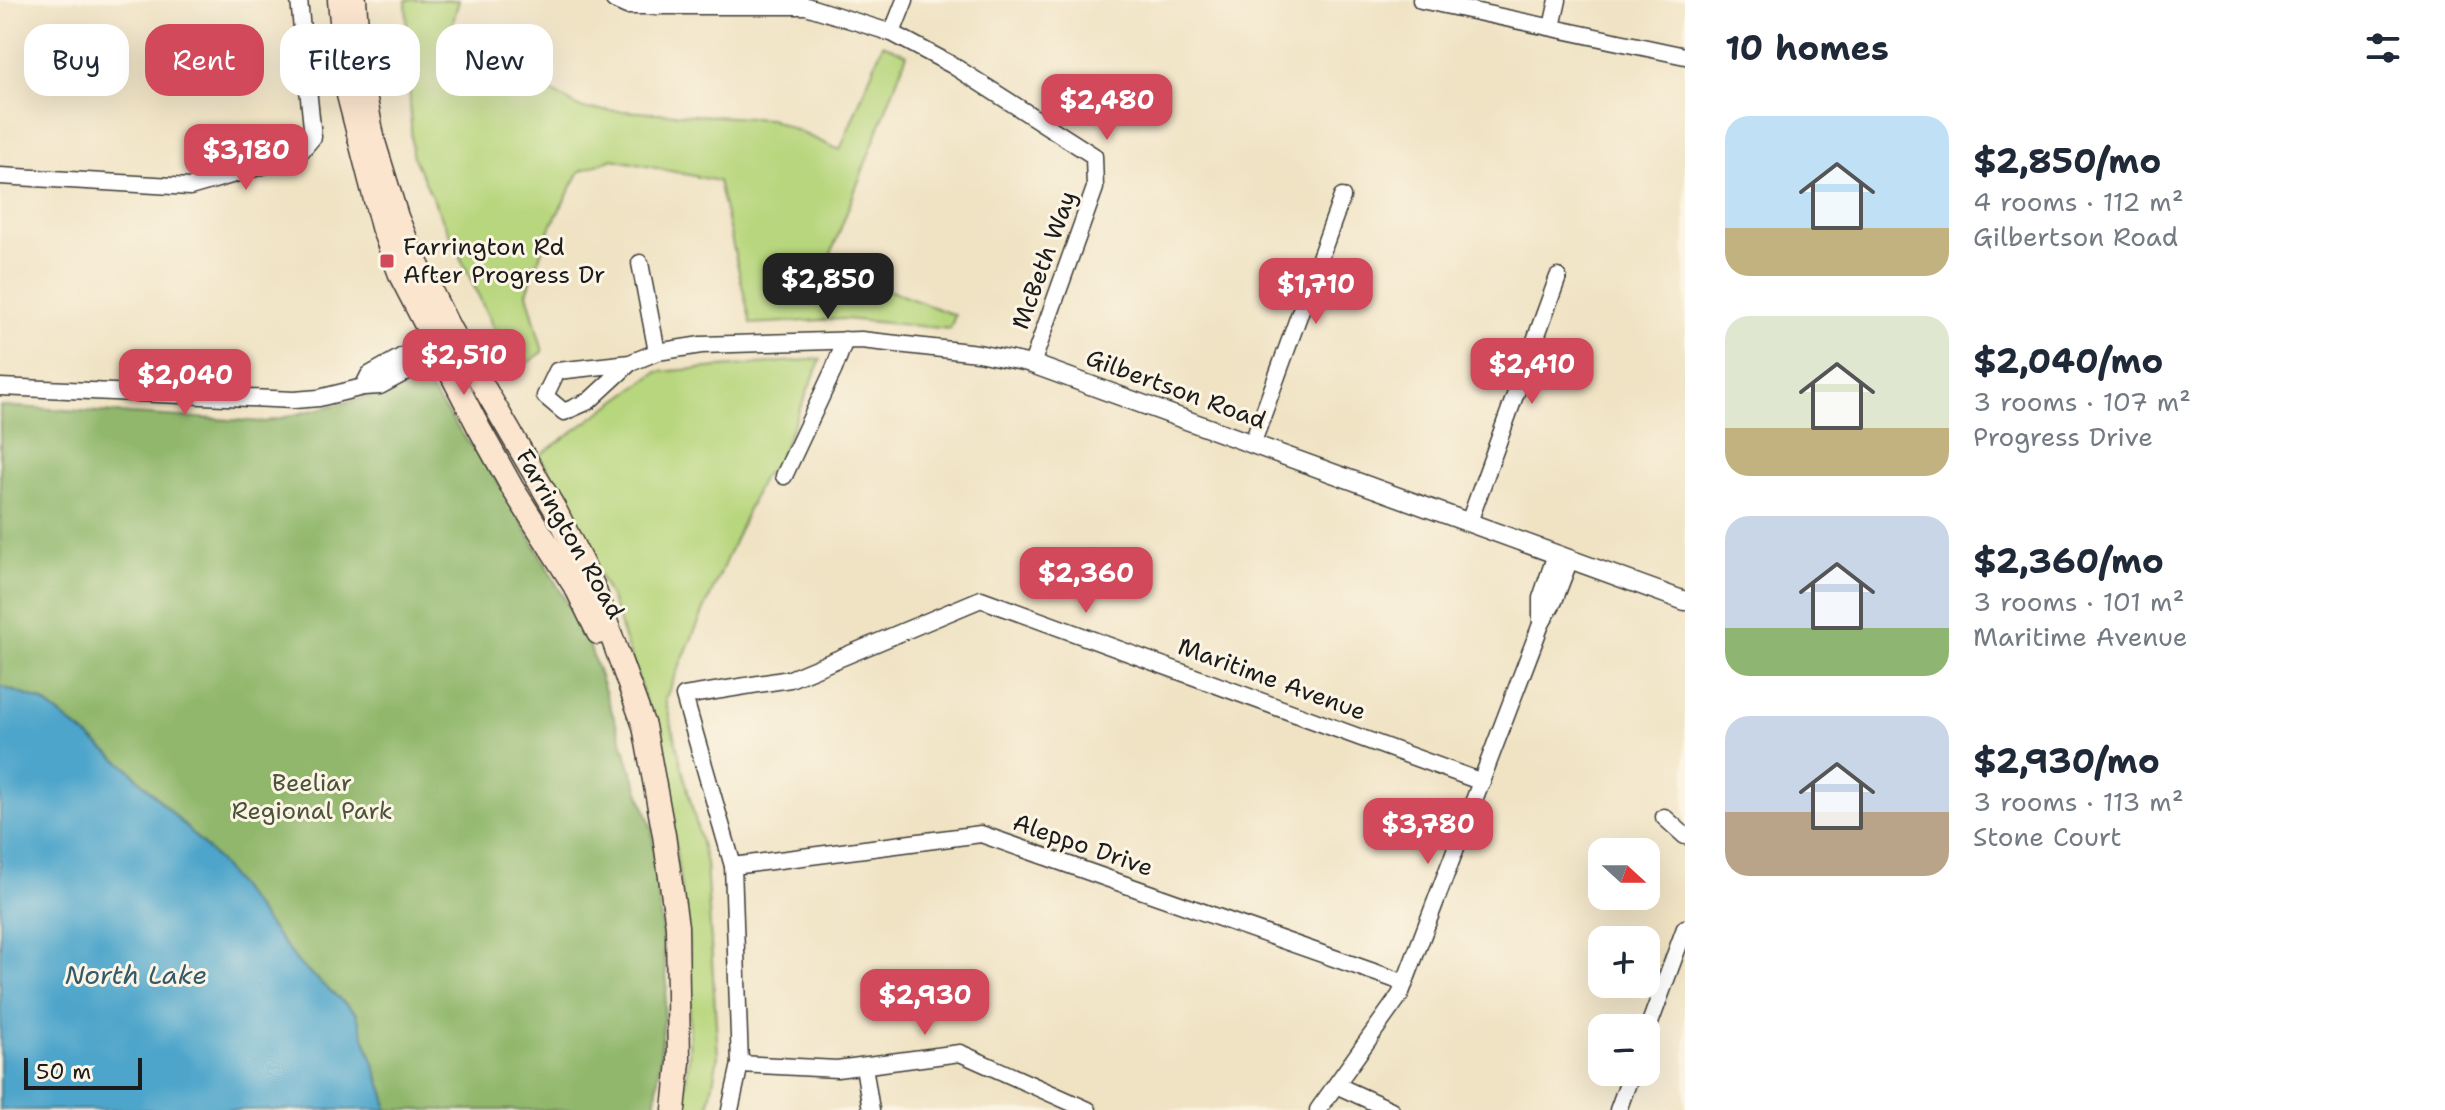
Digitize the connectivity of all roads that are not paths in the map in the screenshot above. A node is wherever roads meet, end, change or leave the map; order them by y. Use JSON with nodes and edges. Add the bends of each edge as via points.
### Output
{"nodes":[{"id":1,"x":299,"y":0,"type":"edge"},
{"id":2,"x":339,"y":0,"type":"edge"},
{"id":3,"x":355,"y":0,"type":"edge"},
{"id":4,"x":614,"y":0,"type":"edge"},
{"id":5,"x":905,"y":0,"type":"edge"},
{"id":6,"x":1421,"y":0,"type":"edge"},
{"id":7,"x":1558,"y":0,"type":"edge"},
{"id":8,"x":1552,"y":27,"type":"junction"},
{"id":9,"x":892,"y":33,"type":"junction"},
{"id":10,"x":1685,"y":56,"type":"edge"},
{"id":11,"x":0,"y":176,"type":"edge"},
{"id":12,"x":1342,"y":197,"type":"dead end"},
{"id":13,"x":640,"y":263,"type":"dead end"},
{"id":14,"x":1558,"y":277,"type":"dead end"},
{"id":15,"x":845,"y":340,"type":"junction"},
{"id":16,"x":445,"y":341,"type":"junction"},
{"id":17,"x":657,"y":352,"type":"junction"},
{"id":18,"x":630,"y":363,"type":"junction"},
{"id":19,"x":1032,"y":364,"type":"junction"},
{"id":20,"x":0,"y":387,"type":"edge"},
{"id":21,"x":1253,"y":442,"type":"junction"},
{"id":22,"x":784,"y":476,"type":"dead end"},
{"id":23,"x":1469,"y":522,"type":"junction"},
{"id":24,"x":1563,"y":556,"type":"junction"},
{"id":25,"x":1685,"y":601,"type":"edge"},
{"id":26,"x":1482,"y":782,"type":"junction"},
{"id":27,"x":1664,"y":817,"type":"dead end"},
{"id":28,"x":1685,"y":836,"type":"edge"},
{"id":29,"x":733,"y":866,"type":"junction"},
{"id":30,"x":1685,"y":928,"type":"edge"},
{"id":31,"x":1405,"y":983,"type":"junction"},
{"id":32,"x":1653,"y":1014,"type":"edge"},
{"id":33,"x":740,"y":1064,"type":"junction"},
{"id":34,"x":864,"y":1066,"type":"junction"},
{"id":35,"x":1336,"y":1085,"type":"junction"},
{"id":36,"x":1627,"y":1086,"type":"edge"},
{"id":37,"x":674,"y":1110,"type":"edge"},
{"id":38,"x":730,"y":1110,"type":"edge"},
{"id":39,"x":871,"y":1110,"type":"edge"},
{"id":40,"x":1088,"y":1110,"type":"edge"},
{"id":41,"x":1318,"y":1110,"type":"edge"},
{"id":42,"x":1391,"y":1110,"type":"edge"},
{"id":43,"x":1618,"y":1110,"type":"edge"}],
"edges":[{"from":1,"to":11,"type":"street","via":[[313,137],[297,156],[190,187]]},
{"from":2,"to":16,"type":"main road","name":"Farrington Road","via":[[348,95],[382,227],[401,277]]},
{"from":3,"to":16,"type":"main road","name":"Farrington Road","via":[[360,68],[374,142]]},
{"from":4,"to":9,"type":"street","via":[[627,6],[806,6]]},
{"from":5,"to":9,"type":"street"},
{"from":6,"to":8,"type":"street"},
{"from":7,"to":8,"type":"street"},
{"from":8,"to":10,"type":"street"},
{"from":9,"to":19,"type":"street","name":"McBeth Way","via":[[1094,156],[1095,188]]},
{"from":12,"to":21,"type":"street"},
{"from":13,"to":17,"type":"street"},
{"from":14,"to":23,"type":"street"},
{"from":15,"to":17,"type":"street","name":"Gilbertson Road","via":[[701,345]]},
{"from":15,"to":19,"type":"street","name":"Gilbertson Road","via":[[978,353]]},
{"from":15,"to":22,"type":"street"},
{"from":16,"to":20,"type":"street","via":[[380,386],[319,398]]},
{"from":16,"to":37,"type":"main road","name":"Farrington Road","via":[[513,489],[577,590],[603,644],[652,780],[677,926],[679,1062]]},
{"from":17,"to":18,"type":"street","name":"Gilbertson Road"},
{"from":18,"to":18,"type":"street","name":"Gilbertson Road","via":[[589,401],[564,412],[545,396],[557,371]]},
{"from":19,"to":21,"type":"street","name":"Gilbertson Road"},
{"from":21,"to":23,"type":"street","name":"Gilbertson Road"},
{"from":23,"to":24,"type":"street","name":"Gilbertson Road"},
{"from":24,"to":25,"type":"street","name":"Gilbertson Road"},
{"from":24,"to":26,"type":"street","via":[[1554,601]]},
{"from":26,"to":29,"type":"street","name":"Maritime Avenue","via":[[981,599],[790,679],[684,696]]},
{"from":26,"to":31,"type":"street"},
{"from":27,"to":28,"type":"street"},
{"from":29,"to":31,"type":"street","name":"Aleppo Drive","via":[[981,834]]},
{"from":29,"to":33,"type":"street"},
{"from":30,"to":32,"type":"street"},
{"from":31,"to":35,"type":"street"},
{"from":33,"to":34,"type":"street"},
{"from":33,"to":38,"type":"street"},
{"from":34,"to":39,"type":"street"},
{"from":34,"to":40,"type":"street","via":[[960,1053]]},
{"from":35,"to":41,"type":"street"},
{"from":35,"to":42,"type":"street"},
{"from":36,"to":43,"type":"street"}]}
